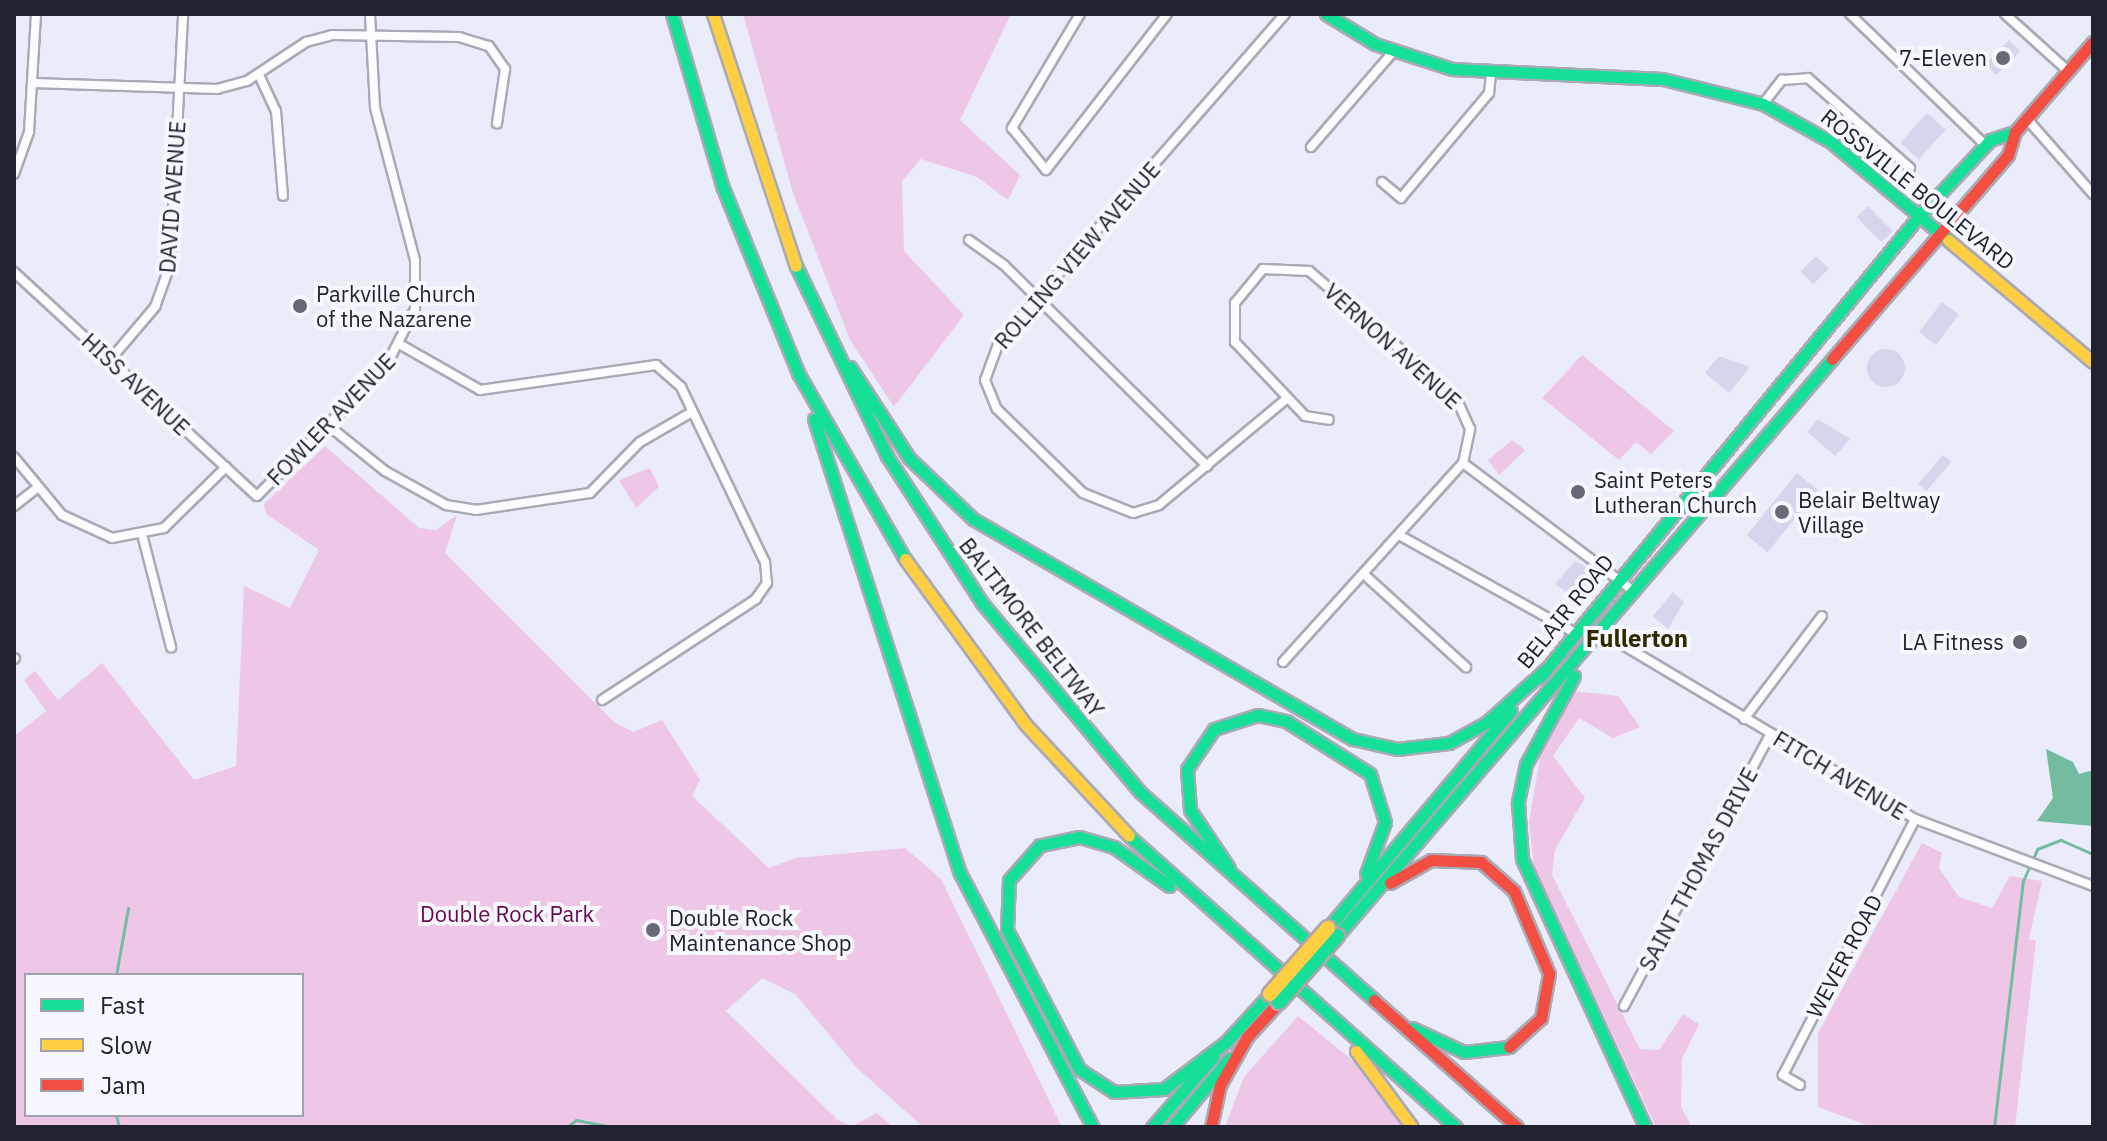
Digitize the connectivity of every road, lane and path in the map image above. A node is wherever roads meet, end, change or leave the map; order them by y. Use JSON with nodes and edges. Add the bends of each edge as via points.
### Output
{"nodes":[{"id":1,"x":36,"y":14,"type":"edge"},
{"id":2,"x":183,"y":14,"type":"edge"},
{"id":3,"x":370,"y":14,"type":"edge"},
{"id":4,"x":672,"y":14,"type":"edge"},
{"id":5,"x":713,"y":14,"type":"edge"},
{"id":6,"x":1080,"y":14,"type":"edge"},
{"id":7,"x":1167,"y":14,"type":"edge"},
{"id":8,"x":1285,"y":14,"type":"edge"},
{"id":9,"x":1326,"y":14,"type":"edge"},
{"id":10,"x":1850,"y":14,"type":"edge"},
{"id":11,"x":2005,"y":14,"type":"edge"},
{"id":12,"x":369,"y":32,"type":"junction"},
{"id":13,"x":2093,"y":42,"type":"edge"},
{"id":14,"x":1394,"y":51,"type":"junction"},
{"id":15,"x":2068,"y":71,"type":"junction"},
{"id":16,"x":1491,"y":74,"type":"junction"},
{"id":17,"x":259,"y":75,"type":"junction"},
{"id":18,"x":33,"y":83,"type":"junction"},
{"id":19,"x":179,"y":89,"type":"junction"},
{"id":20,"x":1763,"y":104,"type":"junction"},
{"id":21,"x":2027,"y":119,"type":"junction"},
{"id":22,"x":497,"y":123,"type":"dead end"},
{"id":23,"x":2015,"y":132,"type":"junction"},
{"id":24,"x":1985,"y":145,"type":"junction"},
{"id":25,"x":1311,"y":147,"type":"dead end"},
{"id":26,"x":1910,"y":168,"type":"dead end"},
{"id":27,"x":14,"y":174,"type":"edge"},
{"id":28,"x":761,"y":177,"type":"junction"},
{"id":29,"x":1382,"y":182,"type":"dead end"},
{"id":30,"x":2093,"y":194,"type":"edge"},
{"id":31,"x":283,"y":196,"type":"dead end"},
{"id":32,"x":1919,"y":216,"type":"junction"},
{"id":33,"x":1939,"y":233,"type":"junction"},
{"id":34,"x":969,"y":240,"type":"dead end"},
{"id":35,"x":14,"y":272,"type":"edge"},
{"id":36,"x":1039,"y":298,"type":"junction"},
{"id":37,"x":401,"y":345,"type":"junction"},
{"id":38,"x":110,"y":360,"type":"junction"},
{"id":39,"x":2093,"y":362,"type":"edge"},
{"id":40,"x":798,"y":373,"type":"junction"},
{"id":41,"x":1286,"y":399,"type":"junction"},
{"id":42,"x":692,"y":412,"type":"junction"},
{"id":43,"x":1329,"y":420,"type":"dead end"},
{"id":44,"x":329,"y":426,"type":"junction"},
{"id":45,"x":14,"y":457,"type":"edge"},
{"id":46,"x":1463,"y":463,"type":"junction"},
{"id":47,"x":1207,"y":466,"type":"junction"},
{"id":48,"x":226,"y":467,"type":"junction"},
{"id":49,"x":38,"y":487,"type":"junction"},
{"id":50,"x":257,"y":496,"type":"joint"},
{"id":51,"x":14,"y":506,"type":"edge"},
{"id":52,"x":1399,"y":535,"type":"junction"},
{"id":53,"x":143,"y":538,"type":"junction"},
{"id":54,"x":1367,"y":577,"type":"junction"},
{"id":55,"x":1619,"y":580,"type":"junction"},
{"id":56,"x":1636,"y":593,"type":"junction"},
{"id":57,"x":1822,"y":616,"type":"dead end"},
{"id":58,"x":1608,"y":626,"type":"junction"},
{"id":59,"x":1575,"y":633,"type":"junction"},
{"id":60,"x":171,"y":647,"type":"dead end"},
{"id":61,"x":1283,"y":662,"type":"dead end"},
{"id":62,"x":1466,"y":667,"type":"dead end"},
{"id":63,"x":1545,"y":670,"type":"junction"},
{"id":64,"x":602,"y":700,"type":"dead end"},
{"id":65,"x":1744,"y":719,"type":"junction"},
{"id":66,"x":1771,"y":733,"type":"junction"},
{"id":67,"x":1915,"y":819,"type":"junction"},
{"id":68,"x":2093,"y":886,"type":"edge"},
{"id":69,"x":1246,"y":891,"type":"junction"},
{"id":70,"x":1357,"y":894,"type":"junction"},
{"id":71,"x":1373,"y":894,"type":"junction"},
{"id":72,"x":1221,"y":923,"type":"junction"},
{"id":73,"x":1332,"y":932,"type":"junction"},
{"id":74,"x":1362,"y":995,"type":"junction"},
{"id":75,"x":1274,"y":998,"type":"junction"},
{"id":76,"x":1624,"y":1006,"type":"dead end"},
{"id":77,"x":1324,"y":1015,"type":"junction"},
{"id":78,"x":1247,"y":1037,"type":"junction"},
{"id":79,"x":1226,"y":1042,"type":"junction"},
{"id":80,"x":1800,"y":1085,"type":"dead end"},
{"id":81,"x":1093,"y":1127,"type":"edge"},
{"id":82,"x":1152,"y":1127,"type":"edge"},
{"id":83,"x":1172,"y":1127,"type":"edge"},
{"id":84,"x":1211,"y":1127,"type":"edge"},
{"id":85,"x":1412,"y":1127,"type":"edge"},
{"id":86,"x":1456,"y":1127,"type":"edge"},
{"id":87,"x":1517,"y":1127,"type":"edge"},
{"id":88,"x":1645,"y":1127,"type":"edge"}],
"edges":[{"from":1,"to":18,"type":"street"},
{"from":2,"to":19,"type":"street","name":"DAVID AVENUE"},
{"from":3,"to":12,"type":"street","name":"FOWLER AVENUE"},
{"from":4,"to":40,"type":"main road","via":[[723,188]]},
{"from":5,"to":28,"type":"main road","name":"BALTIMORE BELTWAY"},
{"from":6,"to":7,"type":"street","via":[[1012,128],[1046,170]]},
{"from":8,"to":36,"type":"street","name":"ROLLING VIEW AVENUE"},
{"from":9,"to":14,"type":"main road","name":"ROSSVILLE BOULEVARD"},
{"from":10,"to":24,"type":"street"},
{"from":11,"to":15,"type":"street"},
{"from":12,"to":17,"type":"street","via":[[306,42]]},
{"from":12,"to":22,"type":"street","via":[[459,37],[489,46],[507,77]]},
{"from":12,"to":37,"type":"street","name":"FOWLER AVENUE","via":[[382,147],[417,271],[415,309]]},
{"from":13,"to":15,"type":"main road","name":"BELAIR ROAD"},
{"from":14,"to":16,"type":"main road","name":"ROSSVILLE BOULEVARD"},
{"from":14,"to":25,"type":"street"},
{"from":15,"to":21,"type":"main road","name":"BELAIR ROAD"},
{"from":16,"to":20,"type":"main road","name":"ROSSVILLE BOULEVARD","via":[[1674,80]]},
{"from":16,"to":29,"type":"street","via":[[1489,93],[1401,198]]},
{"from":17,"to":19,"type":"street","via":[[227,88]]},
{"from":17,"to":31,"type":"street","via":[[276,111]]},
{"from":18,"to":19,"type":"street"},
{"from":18,"to":27,"type":"street","via":[[27,144]]},
{"from":19,"to":38,"type":"street","name":"DAVID AVENUE","via":[[168,277],[149,316]]},
{"from":20,"to":26,"type":"street","via":[[1782,80],[1808,78]]},
{"from":20,"to":32,"type":"main road","name":"ROSSVILLE BOULEVARD","via":[[1831,142]]},
{"from":21,"to":23,"type":"main road","name":"BELAIR ROAD"},
{"from":21,"to":30,"type":"street"},
{"from":23,"to":24,"type":"main road","name":"BELAIR ROAD"},
{"from":23,"to":33,"type":"main road","name":"BELAIR ROAD","via":[[2008,155]]},
{"from":24,"to":32,"type":"main road","name":"BELAIR ROAD"},
{"from":28,"to":63,"type":"main road","via":[[815,300],[879,418],[927,479],[999,537],[1334,729],[1381,748],[1431,748],[1468,734]]},
{"from":28,"to":69,"type":"main road","name":"BALTIMORE BELTWAY","via":[[836,357],[952,561],[1100,749]]},
{"from":32,"to":33,"type":"main road","name":"ROSSVILLE BOULEVARD"},
{"from":32,"to":55,"type":"main road","name":"BELAIR ROAD"},
{"from":33,"to":39,"type":"main road","name":"ROSSVILLE BOULEVARD"},
{"from":33,"to":56,"type":"main road","name":"BELAIR ROAD"},
{"from":34,"to":36,"type":"street"},
{"from":35,"to":38,"type":"street","name":"HISS AVENUE"},
{"from":36,"to":47,"type":"street"},
{"from":36,"to":47,"type":"street","name":"ROLLING VIEW AVENUE","via":[[985,369],[990,396],[1021,434],[1083,493],[1115,512],[1149,511]]},
{"from":37,"to":42,"type":"street","via":[[480,390],[658,365],[673,376]]},
{"from":37,"to":44,"type":"street","name":"FOWLER AVENUE"},
{"from":38,"to":48,"type":"street","name":"HISS AVENUE"},
{"from":40,"to":72,"type":"main road","via":[[884,527],[988,678],[1112,820]]},
{"from":40,"to":81,"type":"main road","via":[[960,873]]},
{"from":41,"to":43,"type":"street","name":"VERNON AVENUE","via":[[1305,416]]},
{"from":41,"to":46,"type":"street","name":"VERNON AVENUE","via":[[1232,331],[1244,286],[1274,266],[1309,271],[1455,396],[1470,429]]},
{"from":41,"to":47,"type":"street","name":"ROLLING VIEW AVENUE"},
{"from":42,"to":44,"type":"street","via":[[640,442],[590,493],[476,510],[446,505],[385,471]]},
{"from":42,"to":64,"type":"street","via":[[765,562],[767,583],[756,599]]},
{"from":44,"to":50,"type":"street","name":"FOWLER AVENUE"},
{"from":45,"to":49,"type":"street"},
{"from":46,"to":52,"type":"street"},
{"from":46,"to":55,"type":"street"},
{"from":48,"to":50,"type":"street","name":"HISS AVENUE"},
{"from":48,"to":53,"type":"street","via":[[176,520]]},
{"from":49,"to":51,"type":"street"},
{"from":49,"to":53,"type":"street","via":[[85,530]]},
{"from":52,"to":54,"type":"street"},
{"from":52,"to":59,"type":"street"},
{"from":53,"to":60,"type":"street"},
{"from":54,"to":61,"type":"street"},
{"from":54,"to":62,"type":"street"},
{"from":55,"to":56,"type":"street"},
{"from":55,"to":59,"type":"main road","name":"BELAIR ROAD"},
{"from":56,"to":58,"type":"main road","name":"BELAIR ROAD"},
{"from":57,"to":65,"type":"street"},
{"from":58,"to":65,"type":"street","name":"FITCH AVENUE","via":[[1618,642]]},
{"from":58,"to":71,"type":"main road","name":"BELAIR ROAD"},
{"from":58,"to":88,"type":"main road","via":[[1533,744],[1518,825],[1533,894]]},
{"from":59,"to":63,"type":"main road","name":"BELAIR ROAD"},
{"from":63,"to":70,"type":"main road","name":"BELAIR ROAD"},
{"from":65,"to":66,"type":"street","name":"FITCH AVENUE"},
{"from":66,"to":67,"type":"street","name":"FITCH AVENUE"},
{"from":66,"to":76,"type":"street","name":"SAINT THOMAS DRIVE"},
{"from":67,"to":68,"type":"street","name":"FITCH AVENUE"},
{"from":67,"to":80,"type":"street","name":"WEVER ROAD","via":[[1786,1067],[1783,1075]]},
{"from":69,"to":70,"type":"main road","via":[[1195,820],[1186,779],[1206,736],[1225,722],[1258,715],[1286,721],[1350,757],[1376,784],[1382,835]]},
{"from":69,"to":74,"type":"main road","name":"BALTIMORE BELTWAY"},
{"from":70,"to":73,"type":"main road","name":"BELAIR ROAD"},
{"from":71,"to":73,"type":"main road","name":"BELAIR ROAD"},
{"from":71,"to":74,"type":"main road","via":[[1431,860],[1481,862],[1514,891],[1544,954],[1549,991],[1541,1018],[1519,1043],[1478,1054],[1430,1039]]},
{"from":72,"to":77,"type":"main road"},
{"from":72,"to":79,"type":"main road","via":[[1090,838],[1052,840],[1030,852],[1004,900],[1024,971],[1079,1069],[1101,1086],[1126,1094],[1164,1089]]},
{"from":73,"to":75,"type":"main road","name":"BELAIR ROAD","bridge":true},
{"from":74,"to":87,"type":"main road","name":"BALTIMORE BELTWAY"},
{"from":75,"to":78,"type":"main road","name":"BELAIR ROAD"},
{"from":75,"to":79,"type":"main road","name":"BELAIR ROAD"},
{"from":77,"to":85,"type":"main road","via":[[1395,1094]]},
{"from":77,"to":86,"type":"main road"},
{"from":78,"to":83,"type":"main road","name":"BELAIR ROAD"},
{"from":78,"to":84,"type":"main road","via":[[1213,1101]]},
{"from":79,"to":82,"type":"main road","name":"BELAIR ROAD"}]}
